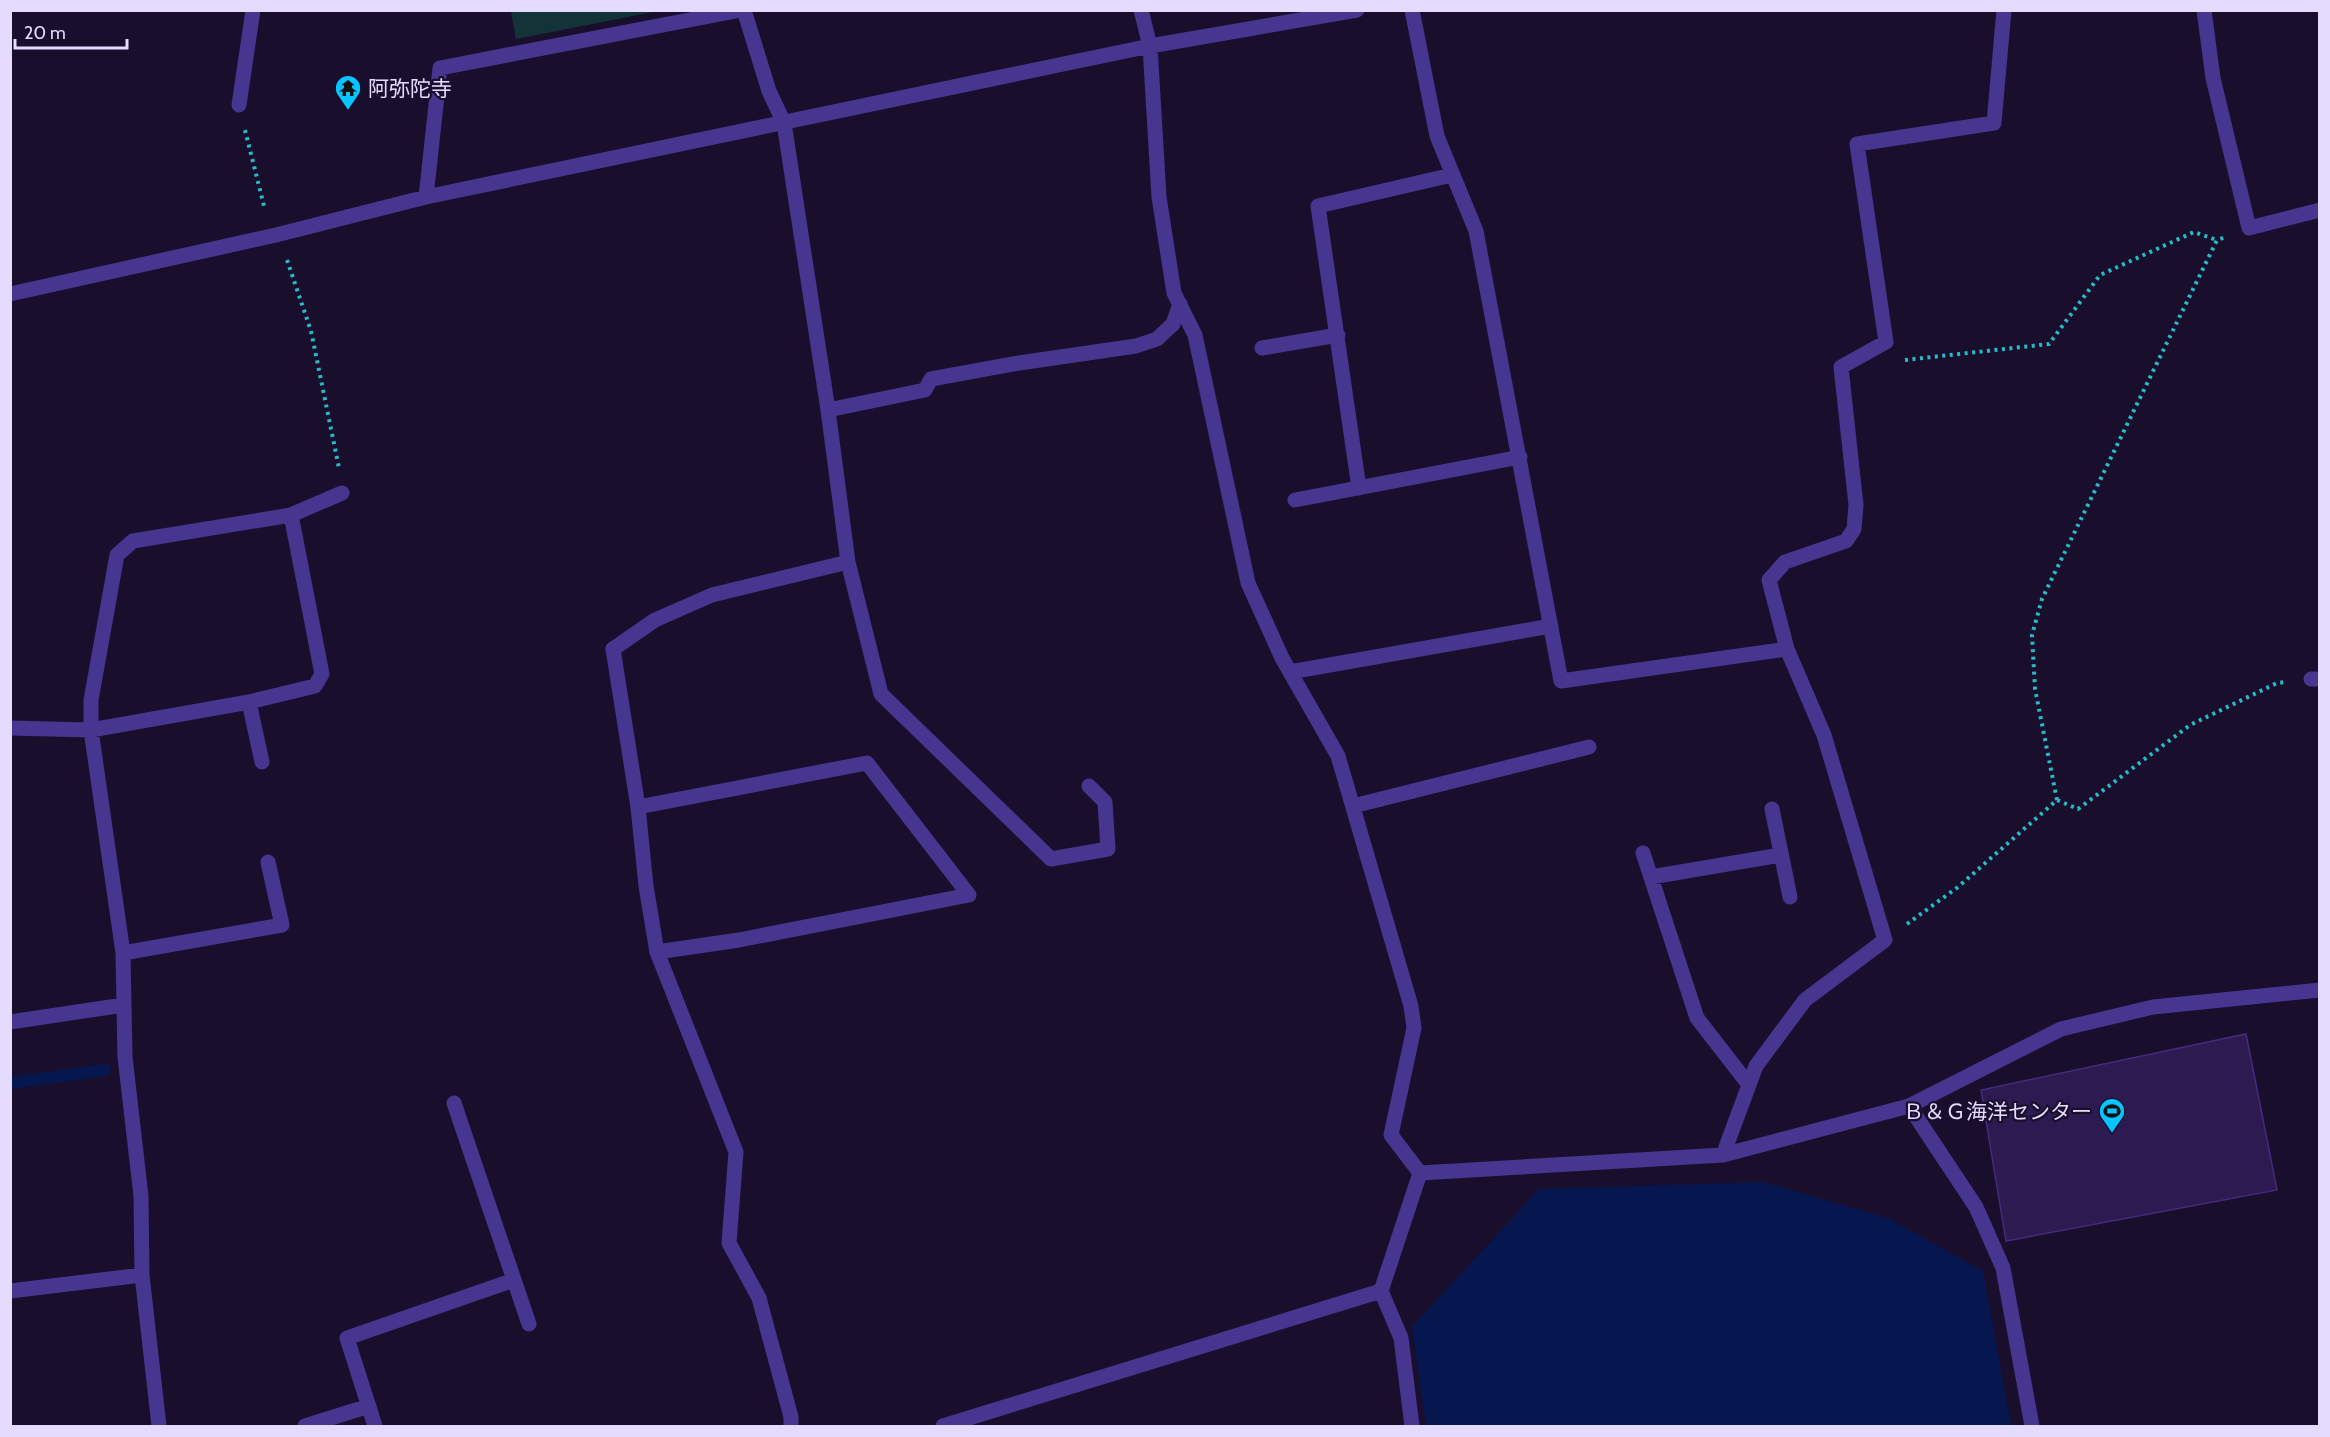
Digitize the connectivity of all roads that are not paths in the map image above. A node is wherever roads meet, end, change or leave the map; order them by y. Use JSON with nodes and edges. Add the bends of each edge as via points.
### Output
{"nodes":[{"id":1,"x":253,"y":10,"type":"edge"},
{"id":2,"x":742,"y":10,"type":"edge"},
{"id":3,"x":1141,"y":10,"type":"edge"},
{"id":4,"x":1357,"y":10,"type":"edge"},
{"id":5,"x":1412,"y":10,"type":"edge"},
{"id":6,"x":2004,"y":10,"type":"edge"},
{"id":7,"x":2204,"y":10,"type":"edge"},
{"id":8,"x":1150,"y":46,"type":"junction"},
{"id":9,"x":239,"y":105,"type":"road end"},
{"id":10,"x":784,"y":123,"type":"junction"},
{"id":11,"x":1452,"y":175,"type":"junction"},
{"id":12,"x":426,"y":197,"type":"junction"},
{"id":13,"x":2319,"y":210,"type":"edge"},
{"id":14,"x":10,"y":294,"type":"edge"},
{"id":15,"x":1180,"y":304,"type":"junction"},
{"id":16,"x":1338,"y":335,"type":"junction"},
{"id":17,"x":1262,"y":348,"type":"dead end"},
{"id":18,"x":828,"y":410,"type":"junction"},
{"id":19,"x":1520,"y":457,"type":"junction"},
{"id":20,"x":1359,"y":488,"type":"junction"},
{"id":21,"x":342,"y":493,"type":"road end"},
{"id":22,"x":1295,"y":500,"type":"dead end"},
{"id":23,"x":291,"y":514,"type":"junction"},
{"id":24,"x":848,"y":562,"type":"junction"},
{"id":25,"x":1551,"y":626,"type":"junction"},
{"id":26,"x":1787,"y":649,"type":"junction"},
{"id":27,"x":1290,"y":672,"type":"junction"},
{"id":28,"x":249,"y":702,"type":"junction"},
{"id":29,"x":10,"y":728,"type":"edge"},
{"id":30,"x":92,"y":730,"type":"junction"},
{"id":31,"x":1589,"y":747,"type":"dead end"},
{"id":32,"x":262,"y":762,"type":"dead end"},
{"id":33,"x":1089,"y":786,"type":"dead end"},
{"id":34,"x":1353,"y":806,"type":"junction"},
{"id":35,"x":638,"y":807,"type":"junction"},
{"id":36,"x":1772,"y":809,"type":"dead end"},
{"id":37,"x":1643,"y":853,"type":"dead end"},
{"id":38,"x":1781,"y":855,"type":"junction"},
{"id":39,"x":268,"y":862,"type":"dead end"},
{"id":40,"x":1651,"y":877,"type":"junction"},
{"id":41,"x":1790,"y":897,"type":"dead end"},
{"id":42,"x":657,"y":952,"type":"junction"},
{"id":43,"x":123,"y":953,"type":"junction"},
{"id":44,"x":2319,"y":990,"type":"edge"},
{"id":45,"x":124,"y":1005,"type":"junction"},
{"id":46,"x":10,"y":1022,"type":"edge"},
{"id":47,"x":1749,"y":1085,"type":"junction"},
{"id":48,"x":454,"y":1103,"type":"dead end"},
{"id":49,"x":1909,"y":1106,"type":"junction"},
{"id":50,"x":1722,"y":1155,"type":"junction"},
{"id":51,"x":1420,"y":1173,"type":"junction"},
{"id":52,"x":142,"y":1275,"type":"junction"},
{"id":53,"x":514,"y":1280,"type":"junction"},
{"id":54,"x":10,"y":1291,"type":"edge"},
{"id":55,"x":1380,"y":1291,"type":"junction"},
{"id":56,"x":529,"y":1324,"type":"dead end"},
{"id":57,"x":369,"y":1406,"type":"junction"},
{"id":58,"x":156,"y":1426,"type":"edge"},
{"id":59,"x":305,"y":1426,"type":"edge"},
{"id":60,"x":375,"y":1426,"type":"edge"},
{"id":61,"x":791,"y":1426,"type":"edge"},
{"id":62,"x":943,"y":1426,"type":"edge"},
{"id":63,"x":1412,"y":1426,"type":"edge"},
{"id":64,"x":2032,"y":1426,"type":"edge"}],
"edges":[{"from":1,"to":9,"type":"street"},
{"from":2,"to":10,"type":"street"},
{"from":2,"to":12,"type":"street","via":[[440,68]]},
{"from":3,"to":8,"type":"street"},
{"from":4,"to":8,"type":"street"},
{"from":5,"to":11,"type":"street","via":[[1437,136]]},
{"from":6,"to":26,"type":"street","via":[[1994,123],[1857,144],[1886,342],[1841,367],[1856,505],[1854,529],[1846,541],[1785,562],[1769,580]]},
{"from":7,"to":13,"type":"street","via":[[2213,78],[2249,228]]},
{"from":8,"to":10,"type":"street"},
{"from":8,"to":15,"type":"street","via":[[1159,197],[1174,293]]},
{"from":10,"to":12,"type":"street"},
{"from":10,"to":18,"type":"street"},
{"from":11,"to":16,"type":"street","via":[[1318,206]]},
{"from":11,"to":19,"type":"street","via":[[1476,231]]},
{"from":12,"to":14,"type":"street"},
{"from":15,"to":18,"type":"street","via":[[1173,324],[1157,339],[1136,346],[932,379],[925,390]]},
{"from":15,"to":27,"type":"street","via":[[1195,335],[1248,584]]},
{"from":16,"to":17,"type":"street"},
{"from":16,"to":20,"type":"street"},
{"from":18,"to":24,"type":"street"},
{"from":19,"to":20,"type":"street"},
{"from":19,"to":25,"type":"street"},
{"from":20,"to":22,"type":"street"},
{"from":21,"to":23,"type":"street"},
{"from":23,"to":28,"type":"street","via":[[322,674],[315,686]]},
{"from":23,"to":30,"type":"street","via":[[133,541],[117,555],[91,700]]},
{"from":24,"to":33,"type":"street","via":[[881,694],[1051,859],[1108,849],[1105,802]]},
{"from":24,"to":35,"type":"street","via":[[712,595],[656,620],[614,649]]},
{"from":25,"to":26,"type":"street","via":[[1561,681]]},
{"from":25,"to":27,"type":"street"},
{"from":26,"to":47,"type":"street","via":[[1824,735],[1884,940],[1805,1000],[1756,1066]]},
{"from":27,"to":34,"type":"street","via":[[1338,756]]},
{"from":28,"to":30,"type":"street"},
{"from":28,"to":32,"type":"street"},
{"from":29,"to":30,"type":"street"},
{"from":30,"to":43,"type":"street"},
{"from":31,"to":34,"type":"street"},
{"from":34,"to":51,"type":"street","via":[[1414,1028],[1390,1136]]},
{"from":35,"to":42,"type":"street"},
{"from":35,"to":42,"type":"street","via":[[867,763],[969,895]]},
{"from":36,"to":38,"type":"street"},
{"from":37,"to":40,"type":"street"},
{"from":38,"to":40,"type":"street"},
{"from":38,"to":41,"type":"street"},
{"from":39,"to":43,"type":"street","via":[[282,925]]},
{"from":40,"to":47,"type":"street","via":[[1697,1018]]},
{"from":42,"to":61,"type":"street","via":[[736,1152],[729,1243],[759,1298]]},
{"from":43,"to":45,"type":"street"},
{"from":44,"to":49,"type":"street","via":[[2153,1007],[2061,1029]]},
{"from":45,"to":46,"type":"street"},
{"from":45,"to":52,"type":"street","via":[[125,1057],[141,1196]]},
{"from":47,"to":50,"type":"street"},
{"from":48,"to":53,"type":"street"},
{"from":49,"to":50,"type":"street"},
{"from":49,"to":64,"type":"street","via":[[1976,1207],[2003,1268]]},
{"from":50,"to":51,"type":"street"},
{"from":51,"to":55,"type":"street"},
{"from":52,"to":54,"type":"street"},
{"from":52,"to":58,"type":"street"},
{"from":53,"to":56,"type":"street"},
{"from":53,"to":57,"type":"street","via":[[347,1338]]},
{"from":55,"to":62,"type":"street"},
{"from":55,"to":63,"type":"street","via":[[1401,1338]]},
{"from":57,"to":59,"type":"street"},
{"from":57,"to":60,"type":"street"}]}
